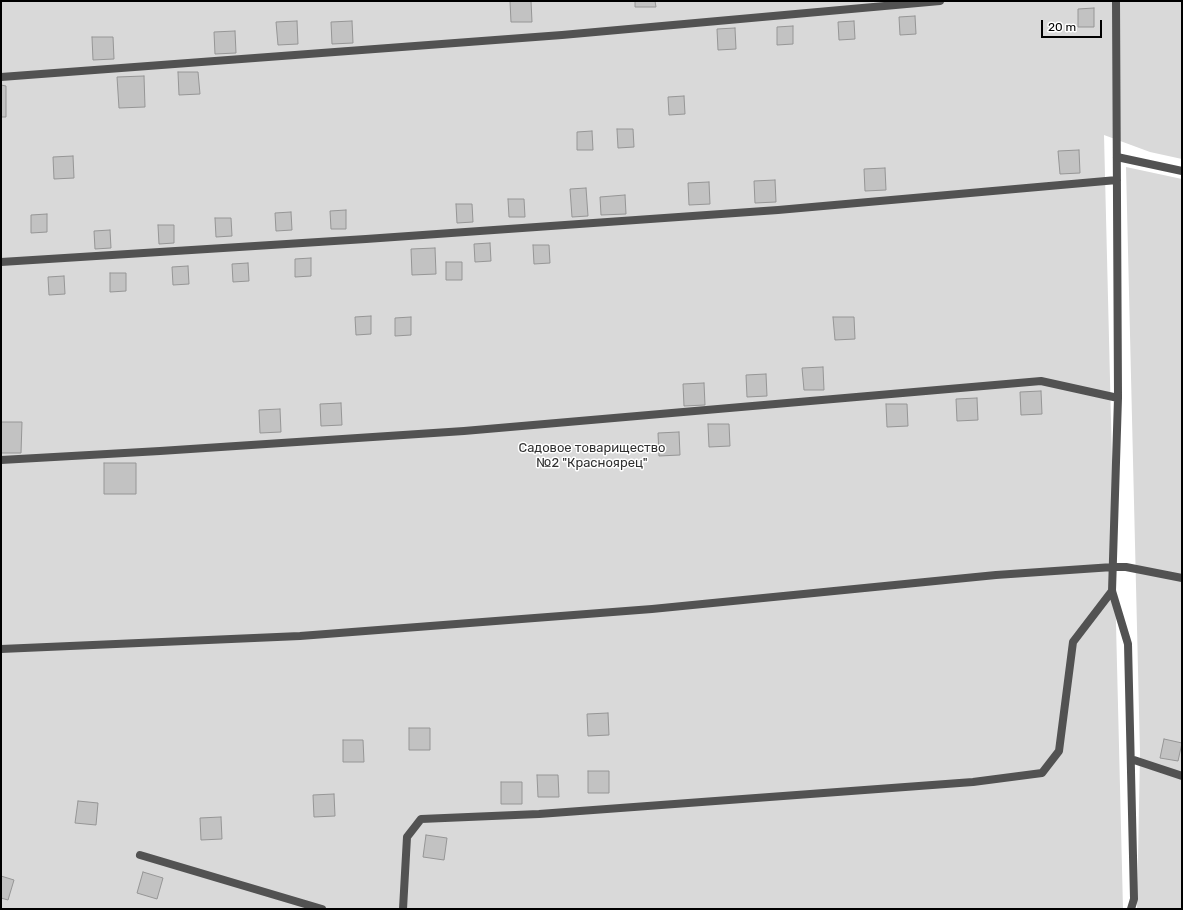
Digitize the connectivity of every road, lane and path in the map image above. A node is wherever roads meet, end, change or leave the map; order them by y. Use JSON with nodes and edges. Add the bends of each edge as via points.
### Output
{"nodes":[{"id":1,"x":940,"y":1,"type":"edge"},
{"id":2,"x":1116,"y":1,"type":"edge"},
{"id":3,"x":1,"y":78,"type":"edge"},
{"id":4,"x":1117,"y":157,"type":"junction"},
{"id":5,"x":1182,"y":171,"type":"edge"},
{"id":6,"x":1117,"y":180,"type":"junction"},
{"id":7,"x":1,"y":262,"type":"edge"},
{"id":8,"x":1118,"y":398,"type":"junction"},
{"id":9,"x":1,"y":460,"type":"edge"},
{"id":10,"x":1113,"y":567,"type":"junction"},
{"id":11,"x":1182,"y":578,"type":"edge"},
{"id":12,"x":1112,"y":591,"type":"junction"},
{"id":13,"x":1,"y":649,"type":"edge"},
{"id":14,"x":1131,"y":759,"type":"junction"},
{"id":15,"x":1182,"y":776,"type":"edge"},
{"id":16,"x":140,"y":855,"type":"dead end"},
{"id":17,"x":322,"y":909,"type":"edge"},
{"id":18,"x":403,"y":909,"type":"edge"},
{"id":19,"x":1132,"y":909,"type":"edge"}],
"edges":[{"from":1,"to":3,"type":"street","via":[[562,35]]},
{"from":2,"to":4,"type":"street"},
{"from":4,"to":5,"type":"street"},
{"from":4,"to":6,"type":"street"},
{"from":6,"to":7,"type":"street","via":[[770,210]]},
{"from":6,"to":8,"type":"street"},
{"from":8,"to":9,"type":"street","via":[[1041,381],[456,432]]},
{"from":8,"to":10,"type":"street"},
{"from":10,"to":11,"type":"street","via":[[1126,567]]},
{"from":10,"to":12,"type":"street"},
{"from":10,"to":13,"type":"street","via":[[996,575],[652,609],[300,636]]},
{"from":12,"to":14,"type":"street","via":[[1128,644]]},
{"from":12,"to":18,"type":"street","via":[[1073,642],[1059,751],[1042,773],[973,782],[539,814],[421,819],[407,837]]},
{"from":14,"to":15,"type":"street"},
{"from":14,"to":19,"type":"street","via":[[1134,898]]},
{"from":16,"to":17,"type":"street"}]}
